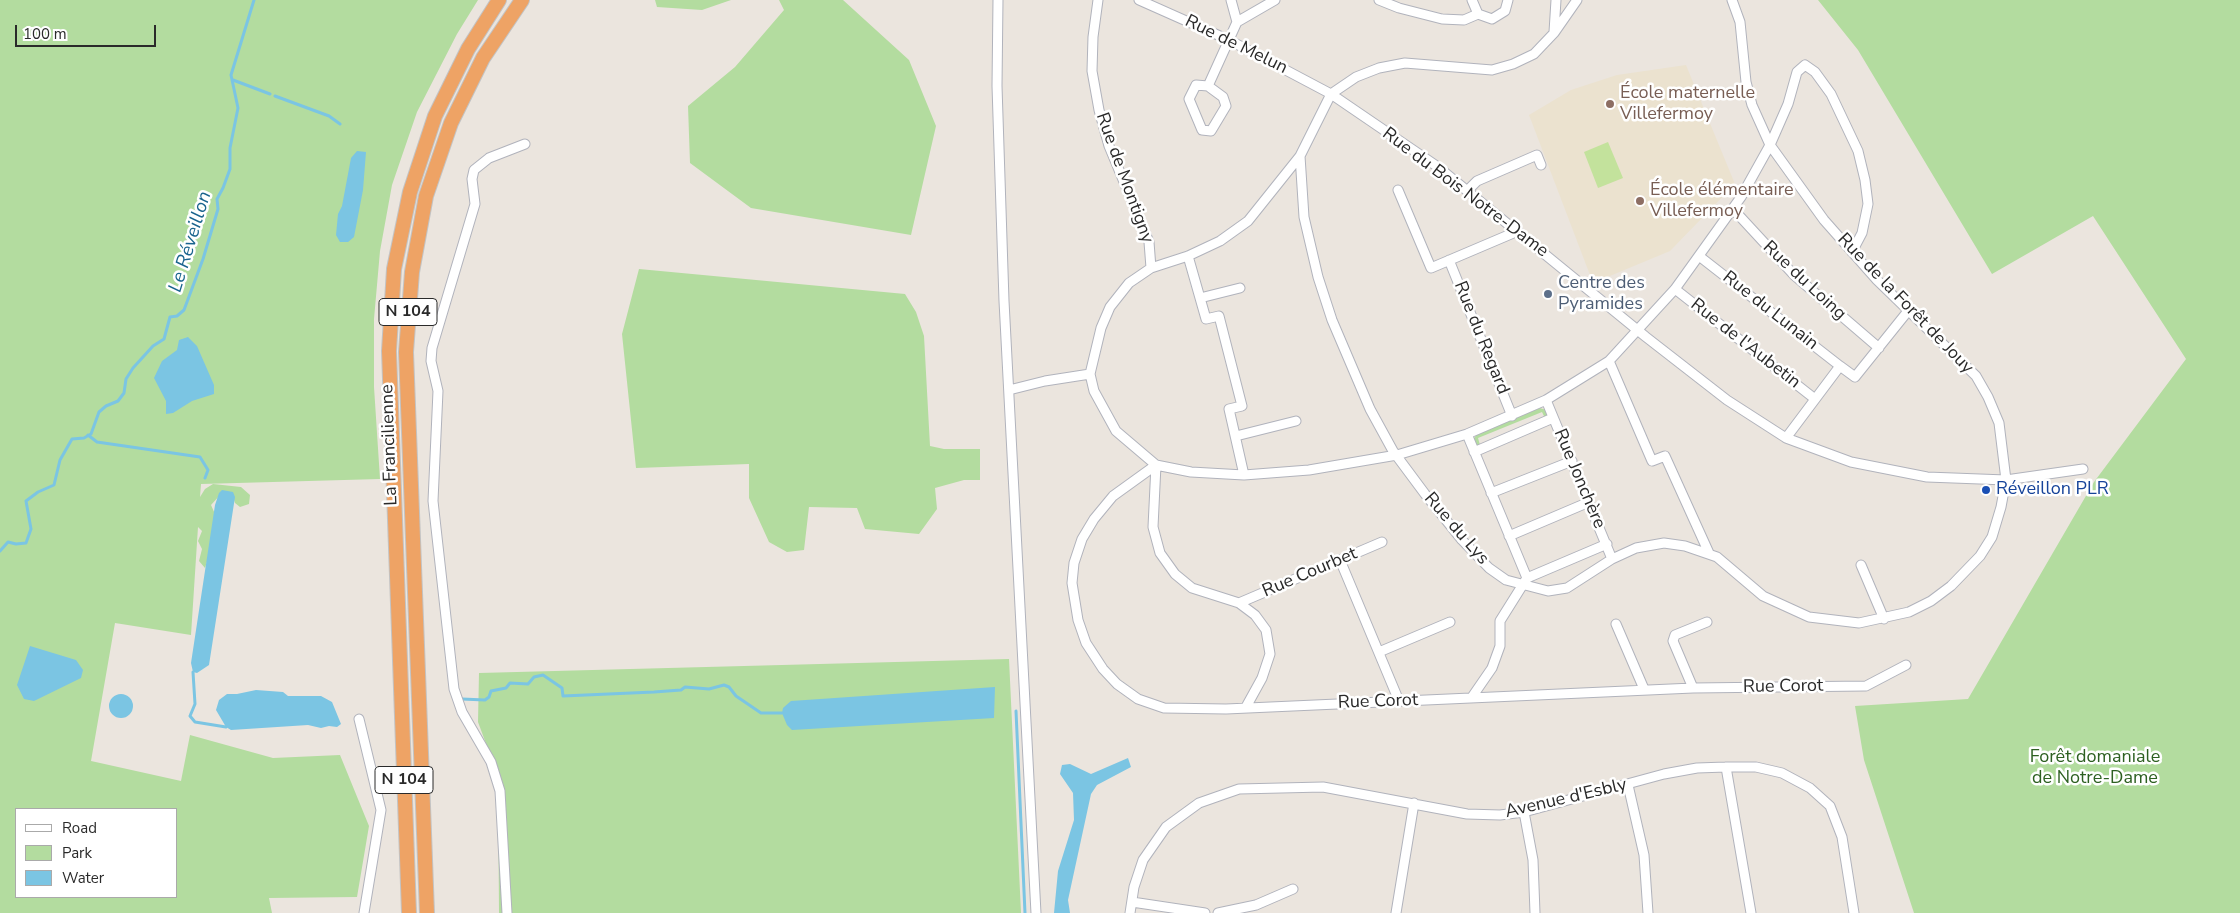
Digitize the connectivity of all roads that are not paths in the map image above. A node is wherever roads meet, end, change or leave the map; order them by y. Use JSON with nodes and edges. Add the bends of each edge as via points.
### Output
{"nodes":[{"id":1,"x":499,"y":0,"type":"edge"},
{"id":2,"x":522,"y":0,"type":"edge"},
{"id":3,"x":998,"y":0,"type":"edge"},
{"id":4,"x":1098,"y":0,"type":"edge"},
{"id":5,"x":1139,"y":0,"type":"edge"},
{"id":6,"x":1231,"y":0,"type":"edge"},
{"id":7,"x":1275,"y":0,"type":"edge"},
{"id":8,"x":1379,"y":0,"type":"edge"},
{"id":9,"x":1472,"y":0,"type":"edge"},
{"id":10,"x":1508,"y":0,"type":"edge"},
{"id":11,"x":1556,"y":0,"type":"edge"},
{"id":12,"x":1577,"y":0,"type":"edge"},
{"id":13,"x":1732,"y":0,"type":"edge"},
{"id":14,"x":1478,"y":14,"type":"junction"},
{"id":15,"x":1237,"y":22,"type":"junction"},
{"id":16,"x":1554,"y":33,"type":"junction"},
{"id":17,"x":1229,"y":40,"type":"junction"},
{"id":18,"x":1208,"y":86,"type":"junction"},
{"id":19,"x":1331,"y":94,"type":"junction"},
{"id":20,"x":524,"y":144,"type":"dead end"},
{"id":21,"x":1770,"y":145,"type":"junction"},
{"id":22,"x":1300,"y":156,"type":"junction"},
{"id":23,"x":1541,"y":165,"type":"dead end"},
{"id":24,"x":1398,"y":190,"type":"dead end"},
{"id":25,"x":1468,"y":190,"type":"junction"},
{"id":26,"x":1734,"y":209,"type":"junction"},
{"id":27,"x":1518,"y":231,"type":"junction"},
{"id":28,"x":1852,"y":252,"type":"junction"},
{"id":29,"x":1188,"y":256,"type":"junction"},
{"id":30,"x":1699,"y":256,"type":"junction"},
{"id":31,"x":1449,"y":260,"type":"junction"},
{"id":32,"x":1151,"y":268,"type":"junction"},
{"id":33,"x":1240,"y":288,"type":"dead end"},
{"id":34,"x":1675,"y":289,"type":"junction"},
{"id":35,"x":1200,"y":298,"type":"junction"},
{"id":36,"x":1908,"y":311,"type":"junction"},
{"id":37,"x":1637,"y":331,"type":"junction"},
{"id":38,"x":1879,"y":348,"type":"junction"},
{"id":39,"x":1608,"y":361,"type":"junction"},
{"id":40,"x":1840,"y":366,"type":"junction"},
{"id":41,"x":1090,"y":374,"type":"junction"},
{"id":42,"x":1009,"y":390,"type":"junction"},
{"id":43,"x":1815,"y":399,"type":"junction"},
{"id":44,"x":1546,"y":400,"type":"junction"},
{"id":45,"x":1512,"y":416,"type":"junction"},
{"id":46,"x":1553,"y":418,"type":"junction"},
{"id":47,"x":1296,"y":421,"type":"dead end"},
{"id":48,"x":1467,"y":434,"type":"junction"},
{"id":49,"x":1236,"y":436,"type":"junction"},
{"id":50,"x":1786,"y":438,"type":"junction"},
{"id":51,"x":1474,"y":452,"type":"junction"},
{"id":52,"x":1397,"y":455,"type":"junction"},
{"id":53,"x":1572,"y":461,"type":"junction"},
{"id":54,"x":1156,"y":465,"type":"junction"},
{"id":55,"x":2083,"y":469,"type":"dead end"},
{"id":56,"x":1244,"y":475,"type":"junction"},
{"id":57,"x":2006,"y":480,"type":"junction"},
{"id":58,"x":1491,"y":494,"type":"junction"},
{"id":59,"x":1589,"y":502,"type":"junction"},
{"id":60,"x":1509,"y":536,"type":"junction"},
{"id":61,"x":1382,"y":542,"type":"dead end"},
{"id":62,"x":1607,"y":544,"type":"junction"},
{"id":63,"x":1709,"y":553,"type":"junction"},
{"id":64,"x":1612,"y":559,"type":"junction"},
{"id":65,"x":1340,"y":560,"type":"junction"},
{"id":66,"x":1861,"y":565,"type":"dead end"},
{"id":67,"x":1524,"y":582,"type":"junction"},
{"id":68,"x":1239,"y":603,"type":"junction"},
{"id":69,"x":1884,"y":619,"type":"junction"},
{"id":70,"x":1450,"y":622,"type":"dead end"},
{"id":71,"x":1707,"y":622,"type":"dead end"},
{"id":72,"x":1616,"y":624,"type":"dead end"},
{"id":73,"x":1380,"y":652,"type":"junction"},
{"id":74,"x":1906,"y":664,"type":"dead end"},
{"id":75,"x":1693,"y":688,"type":"junction"},
{"id":76,"x":1644,"y":690,"type":"junction"},
{"id":77,"x":1472,"y":697,"type":"junction"},
{"id":78,"x":1399,"y":701,"type":"junction"},
{"id":79,"x":1246,"y":707,"type":"junction"},
{"id":80,"x":359,"y":719,"type":"dead end"},
{"id":81,"x":1726,"y":767,"type":"junction"},
{"id":82,"x":1628,"y":785,"type":"junction"},
{"id":83,"x":1414,"y":803,"type":"junction"},
{"id":84,"x":1524,"y":812,"type":"junction"},
{"id":85,"x":1293,"y":889,"type":"dead end"},
{"id":86,"x":1132,"y":902,"type":"junction"},
{"id":87,"x":364,"y":913,"type":"edge"},
{"id":88,"x":409,"y":913,"type":"edge"},
{"id":89,"x":427,"y":913,"type":"edge"},
{"id":90,"x":507,"y":913,"type":"edge"},
{"id":91,"x":1036,"y":913,"type":"edge"},
{"id":92,"x":1130,"y":913,"type":"edge"},
{"id":93,"x":1205,"y":913,"type":"edge"},
{"id":94,"x":1218,"y":913,"type":"edge"},
{"id":95,"x":1396,"y":913,"type":"edge"},
{"id":96,"x":1535,"y":913,"type":"edge"},
{"id":97,"x":1648,"y":913,"type":"edge"},
{"id":98,"x":1751,"y":913,"type":"edge"},
{"id":99,"x":1854,"y":913,"type":"edge"}],
"edges":[{"from":1,"to":88,"type":"highway","name":"La Francilienne","number":"N 104","via":[[468,48],[436,116],[410,192],[394,269],[388,351]]},
{"from":2,"to":89,"type":"highway","name":"La Francilienne","number":"N 104","via":[[483,58],[451,123],[426,196],[412,272],[406,352]]},
{"from":3,"to":42,"type":"street","via":[[997,86]]},
{"from":4,"to":32,"type":"street","name":"Rue de Montigny","via":[[1092,71],[1098,110],[1109,146],[1149,242]]},
{"from":5,"to":17,"type":"street","name":"Rue de Melun"},
{"from":6,"to":15,"type":"street"},
{"from":7,"to":15,"type":"street"},
{"from":8,"to":14,"type":"street","via":[[1442,19],[1464,20]]},
{"from":9,"to":14,"type":"street"},
{"from":10,"to":14,"type":"street","via":[[1505,11],[1497,18],[1487,19]]},
{"from":11,"to":16,"type":"street"},
{"from":12,"to":16,"type":"street"},
{"from":13,"to":21,"type":"street","name":"Rue de la Forêt de Jouy","via":[[1740,22],[1746,82],[1752,105]]},
{"from":15,"to":17,"type":"street"},
{"from":16,"to":19,"type":"street","via":[[1534,54],[1492,70],[1405,63],[1356,77]]},
{"from":17,"to":18,"type":"street"},
{"from":17,"to":19,"type":"street","name":"Rue de Melun"},
{"from":18,"to":18,"type":"street","via":[[1196,85],[1189,100],[1202,130],[1211,131],[1226,106],[1223,97]]},
{"from":19,"to":22,"type":"street"},
{"from":19,"to":25,"type":"street","name":"Rue du Bois Notre-Dame"},
{"from":20,"to":90,"type":"street","via":[[490,158],[474,170],[475,204],[432,348],[431,361],[438,392],[433,501],[454,689],[462,712],[491,762],[500,791]]},
{"from":21,"to":26,"type":"street"},
{"from":21,"to":28,"type":"street","name":"Rue de la Forêt de Jouy","via":[[1824,220]]},
{"from":21,"to":28,"type":"street","via":[[1788,104],[1797,72],[1805,65],[1815,72],[1831,94],[1858,151],[1868,204],[1862,233]]},
{"from":22,"to":29,"type":"street","via":[[1248,221],[1220,241]]},
{"from":22,"to":52,"type":"street","name":"Rue du Lys","via":[[1304,217],[1318,277],[1332,320],[1370,409]]},
{"from":23,"to":25,"type":"street","via":[[1537,155],[1478,181]]},
{"from":24,"to":31,"type":"street","name":"Rue du Regard","via":[[1431,268]]},
{"from":25,"to":27,"type":"street","name":"Rue du Bois Notre-Dame"},
{"from":26,"to":30,"type":"street"},
{"from":26,"to":38,"type":"street","name":"Rue du Loing","via":[[1794,275]]},
{"from":27,"to":31,"type":"street","name":"Rue du Regard"},
{"from":27,"to":37,"type":"street","name":"Rue du Bois Notre-Dame"},
{"from":28,"to":36,"type":"street","name":"Rue de la Forêt de Jouy"},
{"from":29,"to":32,"type":"street"},
{"from":29,"to":35,"type":"street"},
{"from":30,"to":34,"type":"street"},
{"from":30,"to":40,"type":"street","name":"Rue du Lunain"},
{"from":31,"to":45,"type":"street","name":"Rue du Regard"},
{"from":32,"to":41,"type":"street","via":[[1129,282],[1110,306]]},
{"from":33,"to":35,"type":"street"},
{"from":34,"to":37,"type":"street"},
{"from":34,"to":43,"type":"street","name":"Rue de l'Aubetin"},
{"from":35,"to":49,"type":"street","via":[[1206,319],[1219,316],[1242,406],[1229,409]]},
{"from":36,"to":38,"type":"street"},
{"from":36,"to":57,"type":"street","name":"Rue de la Forêt de Jouy","via":[[1976,376],[1999,424]]},
{"from":37,"to":39,"type":"street"},
{"from":37,"to":50,"type":"street","name":"Rue du Bois Notre-Dame","via":[[1727,400]]},
{"from":38,"to":40,"type":"street","via":[[1855,377]]},
{"from":39,"to":44,"type":"street"},
{"from":39,"to":63,"type":"street","via":[[1652,460],[1665,456]]},
{"from":40,"to":43,"type":"street"},
{"from":41,"to":42,"type":"street"},
{"from":41,"to":54,"type":"street","via":[[1094,391],[1116,431]]},
{"from":42,"to":91,"type":"street"},
{"from":43,"to":50,"type":"street"},
{"from":44,"to":45,"type":"street"},
{"from":44,"to":46,"type":"street","name":"Rue Jonchère"},
{"from":45,"to":48,"type":"street"},
{"from":46,"to":51,"type":"street"},
{"from":46,"to":53,"type":"street","name":"Rue Jonchère"},
{"from":47,"to":49,"type":"street"},
{"from":48,"to":51,"type":"street"},
{"from":48,"to":52,"type":"street"},
{"from":49,"to":56,"type":"street"},
{"from":50,"to":57,"type":"street","name":"Rue du Bois Notre-Dame","via":[[1851,462],[1927,477]]},
{"from":51,"to":58,"type":"street"},
{"from":52,"to":56,"type":"street","via":[[1309,470]]},
{"from":52,"to":67,"type":"street","name":"Rue du Lys","via":[[1462,540],[1489,568],[1506,580]]},
{"from":53,"to":58,"type":"street"},
{"from":53,"to":59,"type":"street","name":"Rue Jonchère"},
{"from":54,"to":56,"type":"street","via":[[1191,472]]},
{"from":54,"to":68,"type":"street","via":[[1153,528],[1160,552],[1175,574],[1192,588]]},
{"from":54,"to":79,"type":"street","name":"Rue Corot","via":[[1113,496],[1082,539],[1072,583],[1078,620],[1086,643],[1103,669],[1138,699],[1164,708]]},
{"from":55,"to":57,"type":"street","name":"Rue du Bois Notre-Dame"},
{"from":57,"to":69,"type":"street","name":"Rue du Lys","via":[[2002,507],[1992,537],[1980,556],[1931,601]]},
{"from":58,"to":60,"type":"street"},
{"from":59,"to":60,"type":"street"},
{"from":59,"to":62,"type":"street","name":"Rue Jonchère"},
{"from":60,"to":67,"type":"street"},
{"from":61,"to":65,"type":"street","name":"Rue Courbet"},
{"from":62,"to":64,"type":"street","name":"Rue Jonchère"},
{"from":62,"to":67,"type":"street"},
{"from":63,"to":64,"type":"street","name":"Rue du Lys","via":[[1664,543],[1636,548]]},
{"from":63,"to":69,"type":"street","name":"Rue du Lys","via":[[1763,596],[1809,617],[1860,623]]},
{"from":64,"to":67,"type":"street","name":"Rue du Lys","via":[[1567,588],[1548,591]]},
{"from":65,"to":68,"type":"street","name":"Rue Courbet"},
{"from":65,"to":73,"type":"street"},
{"from":66,"to":69,"type":"street"},
{"from":67,"to":77,"type":"street","via":[[1500,621],[1500,646],[1492,668]]},
{"from":68,"to":79,"type":"street","via":[[1255,615],[1266,630],[1270,654],[1262,678]]},
{"from":70,"to":73,"type":"street"},
{"from":71,"to":75,"type":"street","via":[[1675,635],[1673,641]]},
{"from":72,"to":76,"type":"street"},
{"from":73,"to":78,"type":"street"},
{"from":74,"to":75,"type":"street","name":"Rue Corot","via":[[1866,686]]},
{"from":75,"to":76,"type":"street","name":"Rue Corot"},
{"from":76,"to":77,"type":"street","name":"Rue Corot"},
{"from":77,"to":78,"type":"street","name":"Rue Corot"},
{"from":78,"to":79,"type":"street","name":"Rue Corot"},
{"from":80,"to":87,"type":"street","via":[[381,810]]},
{"from":81,"to":82,"type":"street","name":"Avenue d'Esbly","via":[[1664,774]]},
{"from":81,"to":98,"type":"street"},
{"from":81,"to":99,"type":"street","name":"Avenue d'Esbly","via":[[1756,767],[1782,773],[1810,788],[1830,806],[1842,837]]},
{"from":82,"to":84,"type":"street","name":"Avenue d'Esbly"},
{"from":82,"to":97,"type":"street","via":[[1644,855]]},
{"from":83,"to":84,"type":"street","name":"Avenue d'Esbly","via":[[1467,814]]},
{"from":83,"to":86,"type":"street","name":"Avenue d'Esbly","via":[[1323,787],[1239,789],[1199,803],[1166,827],[1144,860]]},
{"from":83,"to":95,"type":"street"},
{"from":84,"to":96,"type":"street","via":[[1533,860]]},
{"from":85,"to":94,"type":"street","via":[[1256,905]]},
{"from":86,"to":92,"type":"street","name":"Avenue d'Esbly"},
{"from":86,"to":93,"type":"street"}]}
